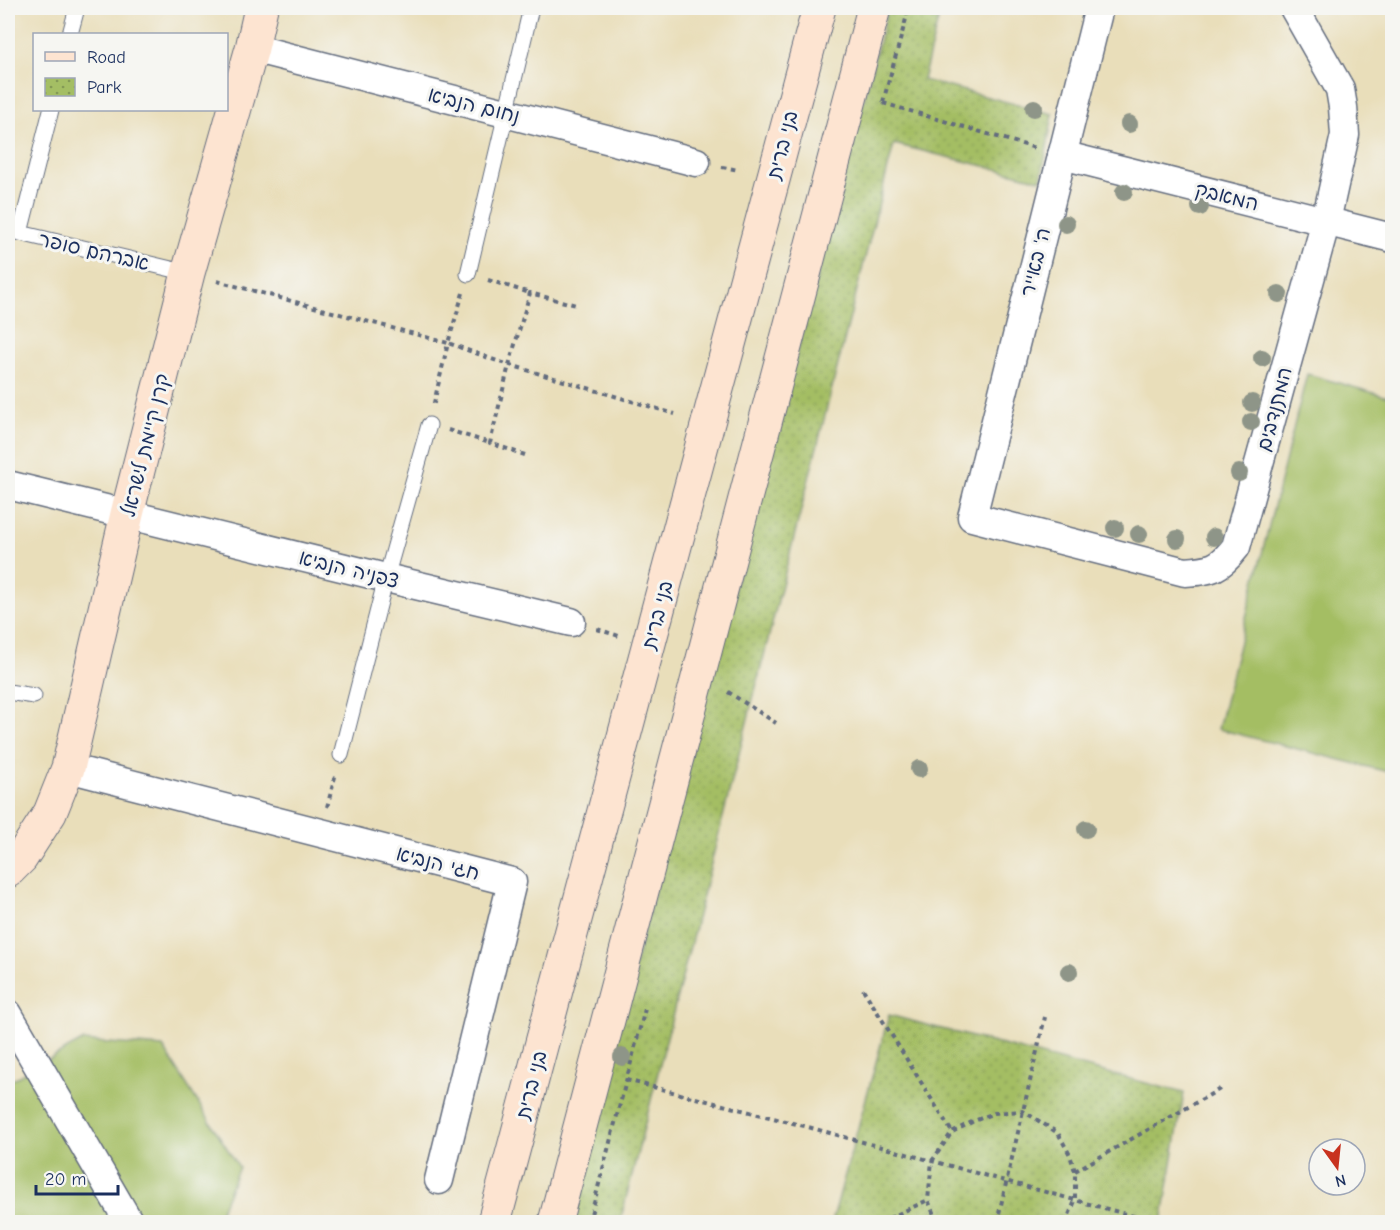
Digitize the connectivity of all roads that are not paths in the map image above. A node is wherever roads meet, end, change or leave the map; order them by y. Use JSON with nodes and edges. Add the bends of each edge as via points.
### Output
{"nodes":[{"id":1,"x":76,"y":8,"type":"edge"},
{"id":2,"x":261,"y":8,"type":"edge"},
{"id":3,"x":531,"y":8,"type":"edge"},
{"id":4,"x":819,"y":8,"type":"edge"},
{"id":5,"x":874,"y":8,"type":"edge"},
{"id":6,"x":1099,"y":8,"type":"edge"},
{"id":7,"x":1294,"y":8,"type":"edge"},
{"id":8,"x":70,"y":33,"type":"edge"},
{"id":9,"x":252,"y":48,"type":"junction"},
{"id":10,"x":51,"y":111,"type":"edge"},
{"id":11,"x":507,"y":114,"type":"junction"},
{"id":12,"x":1062,"y":155,"type":"junction"},
{"id":13,"x":696,"y":162,"type":"dead end"},
{"id":14,"x":1326,"y":221,"type":"junction"},
{"id":15,"x":1392,"y":238,"type":"edge"},
{"id":16,"x":188,"y":273,"type":"junction"},
{"id":17,"x":468,"y":274,"type":"road end"},
{"id":18,"x":429,"y":425,"type":"road end"},
{"id":19,"x":8,"y":485,"type":"edge"},
{"id":20,"x":128,"y":514,"type":"junction"},
{"id":21,"x":972,"y":517,"type":"joint"},
{"id":22,"x":386,"y":579,"type":"junction"},
{"id":23,"x":571,"y":622,"type":"dead end"},
{"id":24,"x":8,"y":692,"type":"edge"},
{"id":25,"x":34,"y":696,"type":"dead end"},
{"id":26,"x":341,"y":755,"type":"road end"},
{"id":27,"x":68,"y":768,"type":"junction"},
{"id":28,"x":8,"y":871,"type":"edge"},
{"id":29,"x":8,"y":1014,"type":"edge"},
{"id":30,"x":440,"y":1180,"type":"dead end"},
{"id":31,"x":129,"y":1222,"type":"edge"},
{"id":32,"x":494,"y":1222,"type":"edge"},
{"id":33,"x":555,"y":1222,"type":"edge"}],
"edges":[{"from":1,"to":8,"type":"lane"},
{"from":2,"to":9,"type":"main road","name":"קרן קיימת לישראל"},
{"from":3,"to":11,"type":"lane"},
{"from":4,"to":32,"type":"main road","name":"בני ברית"},
{"from":5,"to":33,"type":"main road"},
{"from":6,"to":12,"type":"street","name":"ה' באייר"},
{"from":7,"to":14,"type":"street","name":"המתנדבים","via":[[1340,89],[1344,107],[1345,135]]},
{"from":9,"to":11,"type":"street","name":"נחום הנביא"},
{"from":9,"to":16,"type":"main road","name":"קרן קיימת לישראל"},
{"from":10,"to":16,"type":"lane","name":"אברהם סופר","via":[[20,233]]},
{"from":11,"to":13,"type":"street","name":"נחום הנביא"},
{"from":11,"to":17,"type":"lane"},
{"from":12,"to":14,"type":"street","name":"המאבק"},
{"from":12,"to":21,"type":"street","name":"ה' באייר"},
{"from":14,"to":15,"type":"street","name":"המאבק"},
{"from":14,"to":21,"type":"street","name":"המתנדבים","via":[[1236,548],[1225,561],[1208,570],[1185,572]]},
{"from":16,"to":20,"type":"main road","name":"קרן קיימת לישראל"},
{"from":18,"to":22,"type":"lane"},
{"from":19,"to":20,"type":"street"},
{"from":20,"to":22,"type":"street","name":"צפניה הנביא"},
{"from":20,"to":27,"type":"main road","name":"קרן קיימת לישראל"},
{"from":22,"to":23,"type":"street","name":"צפניה הנביא"},
{"from":22,"to":26,"type":"lane"},
{"from":24,"to":25,"type":"lane"},
{"from":27,"to":28,"type":"main road","name":"קרן קיימת לישראל","via":[[50,813]]},
{"from":27,"to":30,"type":"street","name":"חגי הנביא","via":[[512,882]]},
{"from":29,"to":31,"type":"street"}]}
